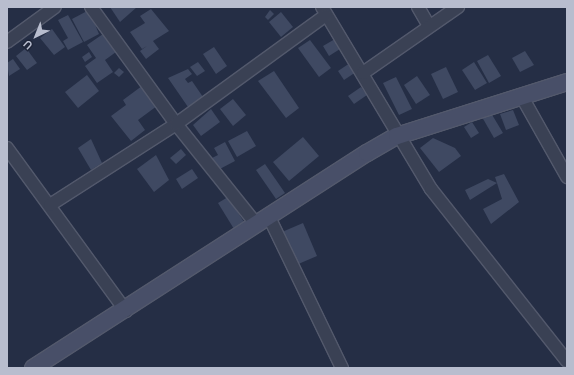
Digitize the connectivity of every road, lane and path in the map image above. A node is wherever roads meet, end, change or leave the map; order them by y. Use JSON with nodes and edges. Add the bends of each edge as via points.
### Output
{"nodes":[{"id":1,"x":55,"y":7,"type":"edge"},
{"id":2,"x":91,"y":7,"type":"edge"},
{"id":3,"x":418,"y":7,"type":"edge"},
{"id":4,"x":458,"y":7,"type":"edge"},
{"id":5,"x":324,"y":11,"type":"edge"},
{"id":6,"x":429,"y":26,"type":"junction"},
{"id":7,"x":7,"y":42,"type":"edge"},
{"id":8,"x":363,"y":73,"type":"junction"},
{"id":9,"x":567,"y":82,"type":"edge"},
{"id":10,"x":522,"y":97,"type":"junction"},
{"id":11,"x":176,"y":124,"type":"junction"},
{"id":12,"x":397,"y":136,"type":"junction"},
{"id":13,"x":7,"y":148,"type":"edge"},
{"id":14,"x":567,"y":177,"type":"edge"},
{"id":15,"x":50,"y":205,"type":"junction"},
{"id":16,"x":263,"y":221,"type":"junction"},
{"id":17,"x":126,"y":311,"type":"junction"},
{"id":18,"x":567,"y":361,"type":"edge"},
{"id":19,"x":33,"y":368,"type":"edge"},
{"id":20,"x":342,"y":368,"type":"edge"}],
"edges":[{"from":1,"to":7,"type":"street"},
{"from":2,"to":11,"type":"street"},
{"from":3,"to":6,"type":"street"},
{"from":4,"to":6,"type":"street"},
{"from":5,"to":8,"type":"street"},
{"from":5,"to":11,"type":"street"},
{"from":6,"to":8,"type":"street"},
{"from":8,"to":12,"type":"street"},
{"from":9,"to":10,"type":"street"},
{"from":10,"to":12,"type":"street"},
{"from":10,"to":14,"type":"street"},
{"from":11,"to":15,"type":"street"},
{"from":11,"to":16,"type":"street"},
{"from":12,"to":16,"type":"street"},
{"from":12,"to":18,"type":"street","via":[[431,189]]},
{"from":13,"to":15,"type":"street"},
{"from":15,"to":17,"type":"street"},
{"from":16,"to":17,"type":"street"},
{"from":16,"to":20,"type":"street"},
{"from":17,"to":19,"type":"street"}]}
